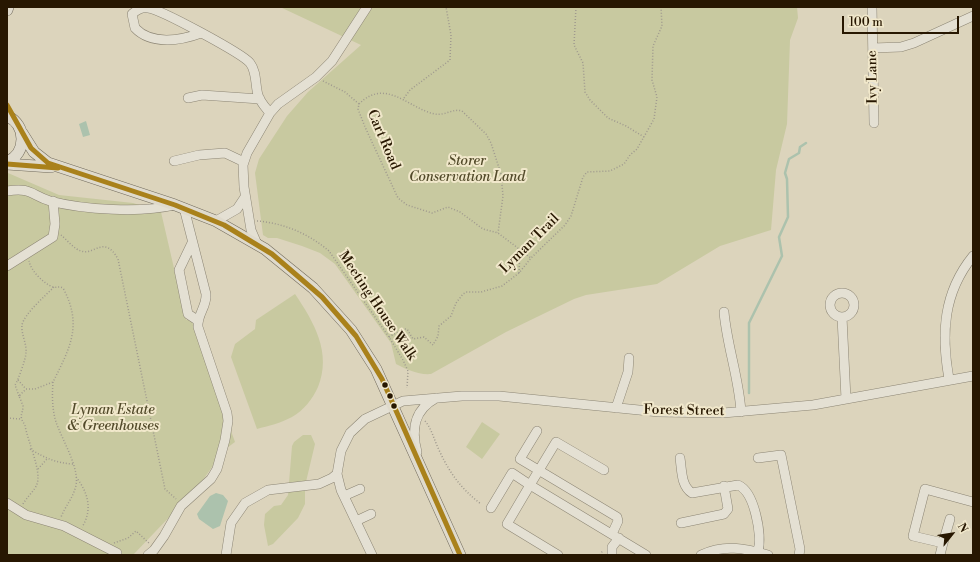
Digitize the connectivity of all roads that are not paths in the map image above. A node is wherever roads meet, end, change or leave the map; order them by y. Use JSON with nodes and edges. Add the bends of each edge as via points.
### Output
{"nodes":[{"id":1,"x":8,"y":7,"type":"edge"},
{"id":2,"x":367,"y":7,"type":"edge"},
{"id":3,"x":872,"y":7,"type":"edge"},
{"id":4,"x":7,"y":10,"type":"edge"},
{"id":5,"x":973,"y":16,"type":"edge"},
{"id":6,"x":201,"y":34,"type":"junction"},
{"id":7,"x":873,"y":48,"type":"junction"},
{"id":8,"x":188,"y":98,"type":"dead end"},
{"id":9,"x":260,"y":99,"type":"junction"},
{"id":10,"x":7,"y":105,"type":"edge"},
{"id":11,"x":270,"y":113,"type":"junction"},
{"id":12,"x":7,"y":116,"type":"edge"},
{"id":13,"x":16,"y":122,"type":"junction"},
{"id":14,"x":874,"y":123,"type":"dead end"},
{"id":15,"x":22,"y":133,"type":"junction"},
{"id":16,"x":174,"y":161,"type":"dead end"},
{"id":17,"x":244,"y":162,"type":"junction"},
{"id":18,"x":7,"y":163,"type":"edge"},
{"id":19,"x":58,"y":168,"type":"junction"},
{"id":20,"x":7,"y":190,"type":"edge"},
{"id":21,"x":245,"y":197,"type":"junction"},
{"id":22,"x":53,"y":201,"type":"junction"},
{"id":23,"x":180,"y":206,"type":"junction"},
{"id":24,"x":216,"y":221,"type":"junction"},
{"id":25,"x":192,"y":243,"type":"junction"},
{"id":26,"x":257,"y":244,"type":"junction"},
{"id":27,"x":973,"y":256,"type":"edge"},
{"id":28,"x":7,"y":266,"type":"edge"},
{"id":29,"x":724,"y":312,"type":"dead end"},
{"id":30,"x":842,"y":317,"type":"dead end"},
{"id":31,"x":198,"y":320,"type":"junction"},
{"id":32,"x":629,"y":358,"type":"dead end"},
{"id":33,"x":973,"y":376,"type":"edge"},
{"id":34,"x":949,"y":379,"type":"junction"},
{"id":35,"x":437,"y":397,"type":"junction"},
{"id":36,"x":846,"y":399,"type":"junction"},
{"id":37,"x":394,"y":405,"type":"junction"},
{"id":38,"x":616,"y":408,"type":"junction"},
{"id":39,"x":742,"y":412,"type":"junction"},
{"id":40,"x":537,"y":431,"type":"dead end"},
{"id":41,"x":680,"y":458,"type":"dead end"},
{"id":42,"x":758,"y":458,"type":"dead end"},
{"id":43,"x":604,"y":470,"type":"dead end"},
{"id":44,"x":422,"y":471,"type":"junction"},
{"id":45,"x":539,"y":471,"type":"junction"},
{"id":46,"x":337,"y":474,"type":"junction"},
{"id":47,"x":530,"y":484,"type":"junction"},
{"id":48,"x":724,"y":486,"type":"junction"},
{"id":49,"x":360,"y":489,"type":"dead end"},
{"id":50,"x":344,"y":496,"type":"junction"},
{"id":51,"x":973,"y":502,"type":"edge"},
{"id":52,"x":7,"y":503,"type":"edge"},
{"id":53,"x":491,"y":508,"type":"dead end"},
{"id":54,"x":371,"y":514,"type":"dead end"},
{"id":55,"x":950,"y":519,"type":"dead end"},
{"id":56,"x":356,"y":521,"type":"junction"},
{"id":57,"x":681,"y":523,"type":"dead end"},
{"id":58,"x":615,"y":536,"type":"junction"},
{"id":59,"x":943,"y":543,"type":"junction"},
{"id":60,"x":758,"y":552,"type":"junction"},
{"id":61,"x":117,"y":553,"type":"dead end"},
{"id":62,"x":151,"y":553,"type":"edge"},
{"id":63,"x":226,"y":555,"type":"edge"},
{"id":64,"x":372,"y":555,"type":"edge"},
{"id":65,"x":460,"y":555,"type":"edge"},
{"id":66,"x":558,"y":555,"type":"edge"},
{"id":67,"x":612,"y":555,"type":"edge"},
{"id":68,"x":646,"y":555,"type":"edge"},
{"id":69,"x":701,"y":555,"type":"edge"},
{"id":70,"x":768,"y":555,"type":"edge"},
{"id":71,"x":799,"y":555,"type":"edge"},
{"id":72,"x":940,"y":555,"type":"edge"}],
"edges":[{"from":1,"to":4,"type":"main road"},
{"from":2,"to":11,"type":"street","via":[[332,61]]},
{"from":3,"to":7,"type":"street","name":"Ivy Lane"},
{"from":5,"to":7,"type":"street","via":[[914,43],[901,47]]},
{"from":6,"to":6,"type":"street","via":[[159,40],[148,38],[135,28],[132,14],[142,8],[150,8]]},
{"from":6,"to":9,"type":"street","via":[[243,56],[250,63]]},
{"from":7,"to":14,"type":"street","name":"Ivy Lane"},
{"from":8,"to":9,"type":"street","via":[[202,95]]},
{"from":9,"to":11,"type":"street"},
{"from":10,"to":13,"type":"main road"},
{"from":11,"to":17,"type":"street"},
{"from":12,"to":13,"type":"main road"},
{"from":13,"to":15,"type":"main road"},
{"from":15,"to":18,"type":"main road","via":[[20,150]]},
{"from":15,"to":19,"type":"main road","via":[[34,152]]},
{"from":16,"to":17,"type":"street","via":[[199,155],[225,153]]},
{"from":17,"to":21,"type":"street"},
{"from":18,"to":19,"type":"main road"},
{"from":19,"to":23,"type":"main road"},
{"from":20,"to":22,"type":"street","via":[[30,191]]},
{"from":21,"to":24,"type":"street","via":[[238,209]]},
{"from":21,"to":26,"type":"street","via":[[251,230]]},
{"from":22,"to":23,"type":"street","via":[[90,207],[144,209]]},
{"from":22,"to":28,"type":"street","via":[[55,231],[51,240]]},
{"from":23,"to":24,"type":"main road"},
{"from":23,"to":25,"type":"street"},
{"from":24,"to":26,"type":"main road"},
{"from":25,"to":31,"type":"street","via":[[206,294],[205,307]]},
{"from":25,"to":31,"type":"street","via":[[180,265],[179,274],[188,314]]},
{"from":26,"to":37,"type":"main road","via":[[304,280],[345,323],[370,358]]},
{"from":27,"to":34,"type":"street","via":[[958,278],[947,309],[944,344]]},
{"from":29,"to":39,"type":"street"},
{"from":30,"to":36,"type":"street"},
{"from":31,"to":62,"type":"street","via":[[228,421],[217,469],[211,479],[181,506]]},
{"from":32,"to":38,"type":"street","via":[[628,372]]},
{"from":33,"to":34,"type":"street","name":"Forest Street"},
{"from":34,"to":36,"type":"street","name":"Forest Street"},
{"from":35,"to":37,"type":"street","name":"Forest Street","via":[[408,400]]},
{"from":35,"to":38,"type":"street","name":"Forest Street","via":[[499,396]]},
{"from":35,"to":44,"type":"street","via":[[423,407],[414,424],[414,440]]},
{"from":36,"to":39,"type":"street","name":"Forest Street","via":[[800,407]]},
{"from":37,"to":44,"type":"main road"},
{"from":37,"to":46,"type":"street","name":"Forest Street","via":[[365,419],[350,433],[341,450]]},
{"from":38,"to":39,"type":"street","name":"Forest Street","via":[[682,414]]},
{"from":40,"to":45,"type":"street","via":[[520,459]]},
{"from":41,"to":48,"type":"street","via":[[684,483],[692,493]]},
{"from":42,"to":71,"type":"street","via":[[781,455]]},
{"from":43,"to":45,"type":"street","via":[[556,442]]},
{"from":44,"to":65,"type":"main road"},
{"from":45,"to":47,"type":"street"},
{"from":45,"to":58,"type":"street","via":[[617,517]]},
{"from":46,"to":50,"type":"street"},
{"from":46,"to":63,"type":"street","via":[[327,482],[319,484],[268,490],[245,503],[231,523]]},
{"from":47,"to":53,"type":"street","via":[[512,473]]},
{"from":47,"to":58,"type":"street"},
{"from":47,"to":66,"type":"street","via":[[507,524]]},
{"from":48,"to":57,"type":"street","via":[[728,510],[724,514]]},
{"from":48,"to":60,"type":"street","via":[[743,487],[751,497],[759,540]]},
{"from":49,"to":50,"type":"street"},
{"from":50,"to":56,"type":"street"},
{"from":51,"to":59,"type":"street","via":[[925,489],[913,536]]},
{"from":52,"to":61,"type":"street","via":[[19,511],[58,524]]},
{"from":54,"to":56,"type":"street"},
{"from":55,"to":59,"type":"street"},
{"from":56,"to":64,"type":"street"},
{"from":58,"to":67,"type":"street"},
{"from":58,"to":68,"type":"street"},
{"from":59,"to":72,"type":"street"},
{"from":60,"to":69,"type":"street","via":[[733,547]]},
{"from":60,"to":70,"type":"street"}]}
